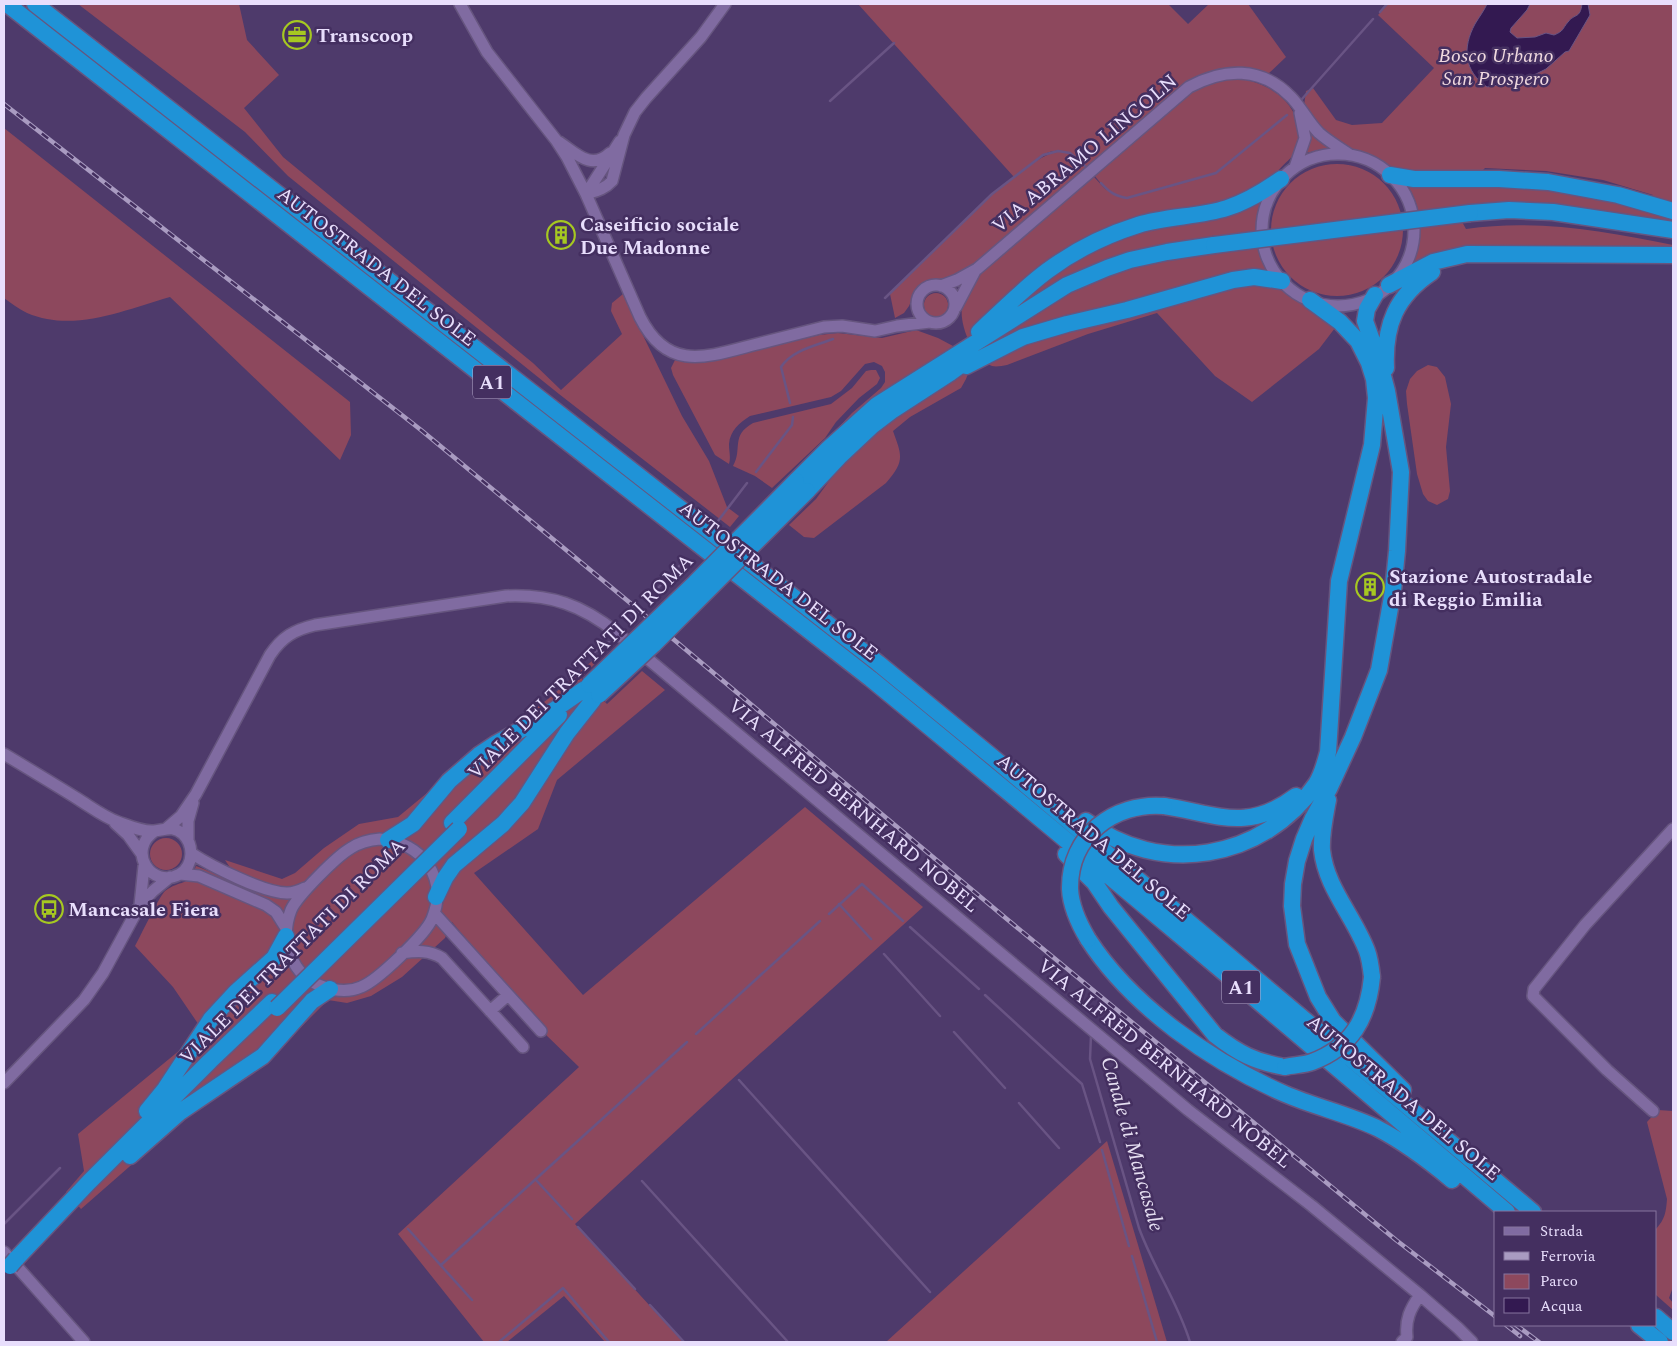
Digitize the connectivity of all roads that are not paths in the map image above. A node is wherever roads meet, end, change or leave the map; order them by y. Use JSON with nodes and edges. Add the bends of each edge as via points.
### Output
{"nodes":[{"id":1,"x":7,"y":4,"type":"edge"},
{"id":2,"x":35,"y":4,"type":"edge"},
{"id":3,"x":460,"y":4,"type":"edge"},
{"id":4,"x":725,"y":4,"type":"edge"},
{"id":5,"x":1298,"y":106,"type":"junction"},
{"id":6,"x":624,"y":135,"type":"junction"},
{"id":7,"x":556,"y":140,"type":"junction"},
{"id":8,"x":613,"y":150,"type":"junction"},
{"id":9,"x":1350,"y":155,"type":"junction"},
{"id":10,"x":1295,"y":167,"type":"junction"},
{"id":11,"x":1390,"y":175,"type":"junction"},
{"id":12,"x":1281,"y":179,"type":"junction"},
{"id":13,"x":588,"y":200,"type":"junction"},
{"id":14,"x":1673,"y":210,"type":"edge"},
{"id":15,"x":1471,"y":218,"type":"junction"},
{"id":16,"x":1673,"y":230,"type":"edge"},
{"id":17,"x":1673,"y":239,"type":"edge"},
{"id":18,"x":1540,"y":255,"type":"junction"},
{"id":19,"x":1673,"y":256,"type":"edge"},
{"id":20,"x":976,"y":270,"type":"junction"},
{"id":21,"x":1282,"y":281,"type":"junction"},
{"id":22,"x":1389,"y":285,"type":"junction"},
{"id":23,"x":941,"y":286,"type":"junction"},
{"id":24,"x":1375,"y":295,"type":"junction"},
{"id":25,"x":1310,"y":300,"type":"junction"},
{"id":26,"x":917,"y":304,"type":"junction"},
{"id":27,"x":956,"y":306,"type":"junction"},
{"id":28,"x":930,"y":322,"type":"junction"},
{"id":29,"x":897,"y":326,"type":"junction"},
{"id":30,"x":942,"y":370,"type":"junction"},
{"id":31,"x":1387,"y":392,"type":"junction"},
{"id":32,"x":591,"y":693,"type":"junction"},
{"id":33,"x":1328,"y":752,"type":"junction"},
{"id":34,"x":4,"y":754,"type":"edge"},
{"id":35,"x":996,"y":760,"type":"junction"},
{"id":36,"x":974,"y":763,"type":"junction"},
{"id":37,"x":1329,"y":789,"type":"junction"},
{"id":38,"x":196,"y":794,"type":"junction"},
{"id":39,"x":112,"y":820,"type":"junction"},
{"id":40,"x":167,"y":828,"type":"junction"},
{"id":41,"x":1673,"y":829,"type":"edge"},
{"id":42,"x":155,"y":831,"type":"junction"},
{"id":43,"x":388,"y":840,"type":"junction"},
{"id":44,"x":188,"y":841,"type":"junction"},
{"id":45,"x":142,"y":853,"type":"junction"},
{"id":46,"x":191,"y":853,"type":"junction"},
{"id":47,"x":144,"y":866,"type":"junction"},
{"id":48,"x":175,"y":875,"type":"junction"},
{"id":49,"x":309,"y":887,"type":"junction"},
{"id":50,"x":140,"y":905,"type":"junction"},
{"id":51,"x":435,"y":905,"type":"junction"},
{"id":52,"x":286,"y":932,"type":"junction"},
{"id":53,"x":402,"y":953,"type":"junction"},
{"id":54,"x":330,"y":989,"type":"junction"},
{"id":55,"x":508,"y":996,"type":"junction"},
{"id":56,"x":490,"y":1010,"type":"junction"},
{"id":57,"x":541,"y":1031,"type":"dead end"},
{"id":58,"x":523,"y":1047,"type":"dead end"},
{"id":59,"x":4,"y":1083,"type":"edge"},
{"id":60,"x":1653,"y":1111,"type":"dead end"},
{"id":61,"x":1494,"y":1179,"type":"junction"},
{"id":62,"x":91,"y":1183,"type":"junction"},
{"id":63,"x":1506,"y":1211,"type":"edge"},
{"id":64,"x":1532,"y":1211,"type":"edge"},
{"id":65,"x":1494,"y":1212,"type":"edge"},
{"id":66,"x":8,"y":1262,"type":"edge"},
{"id":67,"x":1420,"y":1295,"type":"junction"},
{"id":68,"x":1657,"y":1318,"type":"edge"},
{"id":69,"x":1640,"y":1326,"type":"edge"},
{"id":70,"x":1673,"y":1332,"type":"edge"},
{"id":71,"x":84,"y":1342,"type":"edge"},
{"id":72,"x":1402,"y":1342,"type":"edge"},
{"id":73,"x":1472,"y":1342,"type":"edge"},
{"id":74,"x":1660,"y":1342,"type":"edge"}],
"edges":[{"from":1,"to":36,"type":"highway","name":"AUTOSTRADA DEL SOLE","number":"A1","via":[[766,596]]},
{"from":2,"to":35,"type":"highway","name":"AUTOSTRADA DEL SOLE","number":"A1","via":[[816,614]]},
{"from":3,"to":7,"type":"street","name":"VIA ABRAMO LINCOLN","via":[[488,52]]},
{"from":4,"to":6,"type":"street","via":[[701,37],[640,104]]},
{"from":5,"to":9,"type":"street","name":"VIA ABRAMO LINCOLN","via":[[1319,133]]},
{"from":5,"to":10,"type":"street","via":[[1305,138]]},
{"from":5,"to":20,"type":"street","name":"VIA ABRAMO LINCOLN","via":[[1275,84],[1243,72],[1201,80],[1154,116]]},
{"from":6,"to":8,"type":"street"},
{"from":6,"to":13,"type":"street","via":[[612,181]]},
{"from":7,"to":8,"type":"street","via":[[592,162],[602,160]]},
{"from":7,"to":13,"type":"street","name":"VIA ABRAMO LINCOLN"},
{"from":8,"to":13,"type":"street"},
{"from":9,"to":10,"type":"street","via":[[1321,156]]},
{"from":9,"to":11,"type":"street","via":[[1368,160]]},
{"from":10,"to":12,"type":"street"},
{"from":11,"to":14,"type":"highway","via":[[1414,179],[1548,182],[1618,195]]},
{"from":11,"to":22,"type":"street","via":[[1408,200],[1414,231],[1407,260]]},
{"from":12,"to":21,"type":"street","via":[[1265,207],[1262,230],[1269,261]]},
{"from":12,"to":30,"type":"highway","via":[[1227,208],[1138,225],[1075,252],[1035,280]]},
{"from":13,"to":29,"type":"street","name":"VIA ABRAMO LINCOLN","via":[[648,332],[660,345],[679,354],[704,357],[824,327],[875,331]]},
{"from":15,"to":16,"type":"highway","name":"VIALE DEI TRATTATI DI ROMA","via":[[1509,210],[1547,211]]},
{"from":15,"to":17,"type":"highway","name":"VIALE DEI TRATTATI DI ROMA","via":[[1544,220]]},
{"from":15,"to":30,"type":"highway","name":"VIALE DEI TRATTATI DI ROMA","via":[[1215,250],[1140,267],[1094,283],[1058,301],[981,350]]},
{"from":18,"to":19,"type":"highway"},
{"from":18,"to":22,"type":"highway","via":[[1456,256],[1433,262]]},
{"from":18,"to":31,"type":"highway","via":[[1454,263],[1432,272],[1414,286],[1397,308],[1388,331]]},
{"from":20,"to":23,"type":"street","name":"VIA ABRAMO LINCOLN"},
{"from":20,"to":27,"type":"street","name":"VIA ABRAMO LINCOLN"},
{"from":21,"to":25,"type":"street"},
{"from":21,"to":30,"type":"highway","via":[[1254,277],[1233,280],[1023,337]]},
{"from":22,"to":24,"type":"street"},
{"from":23,"to":26,"type":"street","name":"VIA ABRAMO LINCOLN","via":[[924,289]]},
{"from":23,"to":27,"type":"street","via":[[952,293]]},
{"from":24,"to":25,"type":"street","via":[[1343,305]]},
{"from":24,"to":31,"type":"highway","via":[[1365,321]]},
{"from":25,"to":33,"type":"highway","via":[[1340,322],[1358,341],[1369,363],[1376,398],[1372,445],[1339,581]]},
{"from":26,"to":28,"type":"street","via":[[920,315]]},
{"from":26,"to":29,"type":"street","name":"VIA ABRAMO LINCOLN"},
{"from":27,"to":28,"type":"street","name":"VIA ABRAMO LINCOLN","via":[[952,316],[944,322]]},
{"from":28,"to":29,"type":"street","name":"VIA ABRAMO LINCOLN"},
{"from":30,"to":32,"type":"highway","name":"VIALE DEI TRATTATI DI ROMA","bridge":true,"via":[[896,391],[865,415],[801,486],[669,609]]},
{"from":31,"to":37,"type":"highway","via":[[1401,472],[1393,592],[1379,670]]},
{"from":32,"to":43,"type":"highway","via":[[479,754],[449,781],[413,824]]},
{"from":32,"to":51,"type":"highway","via":[[522,803],[454,866],[445,878]]},
{"from":32,"to":62,"type":"highway","name":"VIALE DEI TRATTATI DI ROMA","via":[[275,1005],[210,1061]]},
{"from":33,"to":35,"type":"highway","via":[[1316,784],[1279,822],[1244,843],[1198,854],[1149,851],[1107,835],[1052,794]]},
{"from":33,"to":65,"type":"highway","bridge":true,"via":[[1301,792],[1265,814],[1230,818],[1151,805],[1137,806],[1108,818],[1091,833],[1073,869],[1070,890],[1075,914],[1102,959],[1136,995],[1181,1034],[1234,1069],[1286,1094],[1377,1128],[1421,1155]]},
{"from":34,"to":39,"type":"street"},
{"from":35,"to":61,"type":"highway","name":"AUTOSTRADA DEL SOLE","number":"A1"},
{"from":36,"to":37,"type":"highway","bridge":true,"via":[[1094,882],[1215,1035],[1256,1061],[1285,1067],[1331,1053],[1352,1034],[1367,1007],[1372,977],[1364,945],[1325,864],[1322,839]]},
{"from":36,"to":63,"type":"highway","name":"AUTOSTRADA DEL SOLE","number":"A1"},
{"from":37,"to":61,"type":"highway","via":[[1304,839],[1293,884],[1297,944],[1309,977],[1333,1021]]},
{"from":38,"to":40,"type":"street","name":"VIA ALFRED BERNHARD NOBEL","via":[[181,816]]},
{"from":38,"to":44,"type":"street","name":"VIA ALFRED BERNHARD NOBEL","via":[[188,821]]},
{"from":38,"to":67,"type":"street","name":"VIA ALFRED BERNHARD NOBEL","via":[[270,655],[292,632],[315,625],[506,596],[536,596],[564,602],[593,616],[617,633],[1188,1110]]},
{"from":39,"to":42,"type":"street"},
{"from":39,"to":45,"type":"street"},
{"from":40,"to":42,"type":"street"},
{"from":40,"to":44,"type":"street","via":[[179,832]]},
{"from":41,"to":60,"type":"street","via":[[1585,925],[1534,989],[1533,996]]},
{"from":42,"to":45,"type":"street","via":[[147,838]]},
{"from":43,"to":49,"type":"street","via":[[368,840],[349,848]]},
{"from":43,"to":51,"type":"street","via":[[407,845],[424,859],[435,881]]},
{"from":44,"to":46,"type":"street"},
{"from":45,"to":47,"type":"street"},
{"from":46,"to":48,"type":"street","via":[[188,865]]},
{"from":46,"to":49,"type":"street","via":[[206,864],[270,890],[293,893]]},
{"from":47,"to":48,"type":"street","via":[[160,877]]},
{"from":47,"to":50,"type":"street"},
{"from":48,"to":50,"type":"street","via":[[153,890]]},
{"from":48,"to":52,"type":"street","via":[[199,876],[266,904],[276,912]]},
{"from":49,"to":52,"type":"street","via":[[294,903]]},
{"from":50,"to":59,"type":"street","via":[[92,989]]},
{"from":51,"to":53,"type":"street","via":[[426,929]]},
{"from":51,"to":55,"type":"street"},
{"from":52,"to":54,"type":"street","via":[[287,946],[298,968],[312,982]]},
{"from":52,"to":62,"type":"highway","via":[[274,958],[211,1019],[165,1088],[111,1151]]},
{"from":53,"to":54,"type":"street","via":[[381,975],[361,988]]},
{"from":53,"to":56,"type":"street","via":[[424,952],[442,958]]},
{"from":54,"to":62,"type":"highway","via":[[312,1001],[263,1056],[180,1112],[116,1168]]},
{"from":55,"to":56,"type":"street"},
{"from":55,"to":57,"type":"street"},
{"from":56,"to":58,"type":"street"},
{"from":61,"to":64,"type":"highway","name":"AUTOSTRADA DEL SOLE","number":"A1"},
{"from":62,"to":66,"type":"highway","name":"VIALE DEI TRATTATI DI ROMA"},
{"from":66,"to":71,"type":"street"},
{"from":67,"to":72,"type":"street","via":[[1408,1316],[1407,1337]]},
{"from":67,"to":73,"type":"street","name":"VIA ALFRED BERNHARD NOBEL"},
{"from":68,"to":70,"type":"highway"},
{"from":69,"to":74,"type":"highway"}]}
